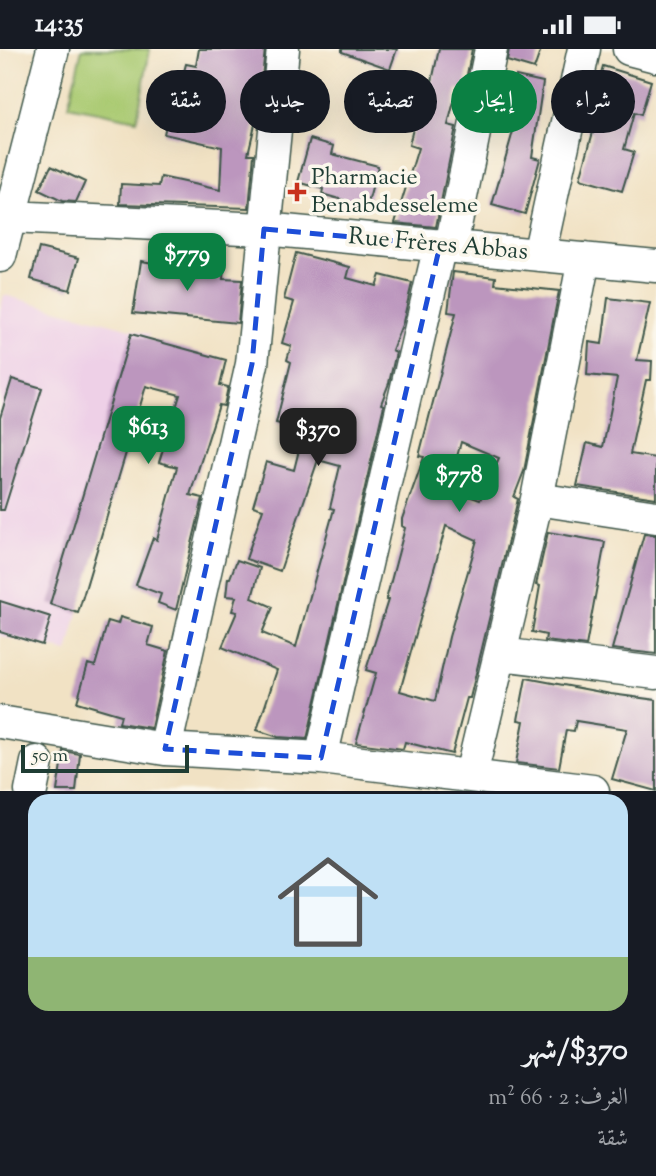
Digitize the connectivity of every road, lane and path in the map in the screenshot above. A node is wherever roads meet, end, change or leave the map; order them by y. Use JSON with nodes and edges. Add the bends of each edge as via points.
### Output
{"nodes":[{"id":1,"x":53,"y":49,"type":"edge"},
{"id":2,"x":283,"y":49,"type":"edge"},
{"id":3,"x":491,"y":49,"type":"edge"},
{"id":4,"x":584,"y":49,"type":"edge"},
{"id":5,"x":629,"y":49,"type":"edge"},
{"id":6,"x":656,"y":56,"type":"edge"},
{"id":7,"x":10,"y":217,"type":"junction"},
{"id":8,"x":264,"y":229,"type":"junction"},
{"id":9,"x":446,"y":245,"type":"junction"},
{"id":10,"x":539,"y":255,"type":"junction"},
{"id":11,"x":0,"y":256,"type":"edge"},
{"id":12,"x":584,"y":259,"type":"junction"},
{"id":13,"x":656,"y":266,"type":"edge"},
{"id":14,"x":537,"y":499,"type":"junction"},
{"id":15,"x":656,"y":517,"type":"edge"},
{"id":16,"x":500,"y":654,"type":"junction"},
{"id":17,"x":656,"y":673,"type":"edge"},
{"id":18,"x":0,"y":722,"type":"edge"},
{"id":19,"x":165,"y":749,"type":"junction"},
{"id":20,"x":321,"y":758,"type":"junction"},
{"id":21,"x":471,"y":775,"type":"junction"},
{"id":22,"x":593,"y":791,"type":"edge"}],
"edges":[{"from":1,"to":7,"type":"street"},
{"from":2,"to":8,"type":"street"},
{"from":3,"to":9,"type":"street"},
{"from":4,"to":10,"type":"street"},
{"from":5,"to":6,"type":"street"},
{"from":7,"to":8,"type":"street","name":"Rue Frères Abbas"},
{"from":7,"to":11,"type":"street"},
{"from":8,"to":9,"type":"street","name":"Rue Frères Abbas"},
{"from":8,"to":19,"type":"street","via":[[252,364]]},
{"from":9,"to":10,"type":"street","name":"Rue Frères Abbas"},
{"from":9,"to":20,"type":"street"},
{"from":10,"to":12,"type":"street","name":"Rue Frères Abbas"},
{"from":12,"to":13,"type":"street","name":"Rue Frères Abbas"},
{"from":12,"to":14,"type":"street"},
{"from":14,"to":15,"type":"street"},
{"from":14,"to":16,"type":"street"},
{"from":16,"to":17,"type":"street"},
{"from":16,"to":21,"type":"street"},
{"from":18,"to":19,"type":"street"},
{"from":19,"to":20,"type":"street"},
{"from":20,"to":21,"type":"street"},
{"from":21,"to":22,"type":"street"}]}
